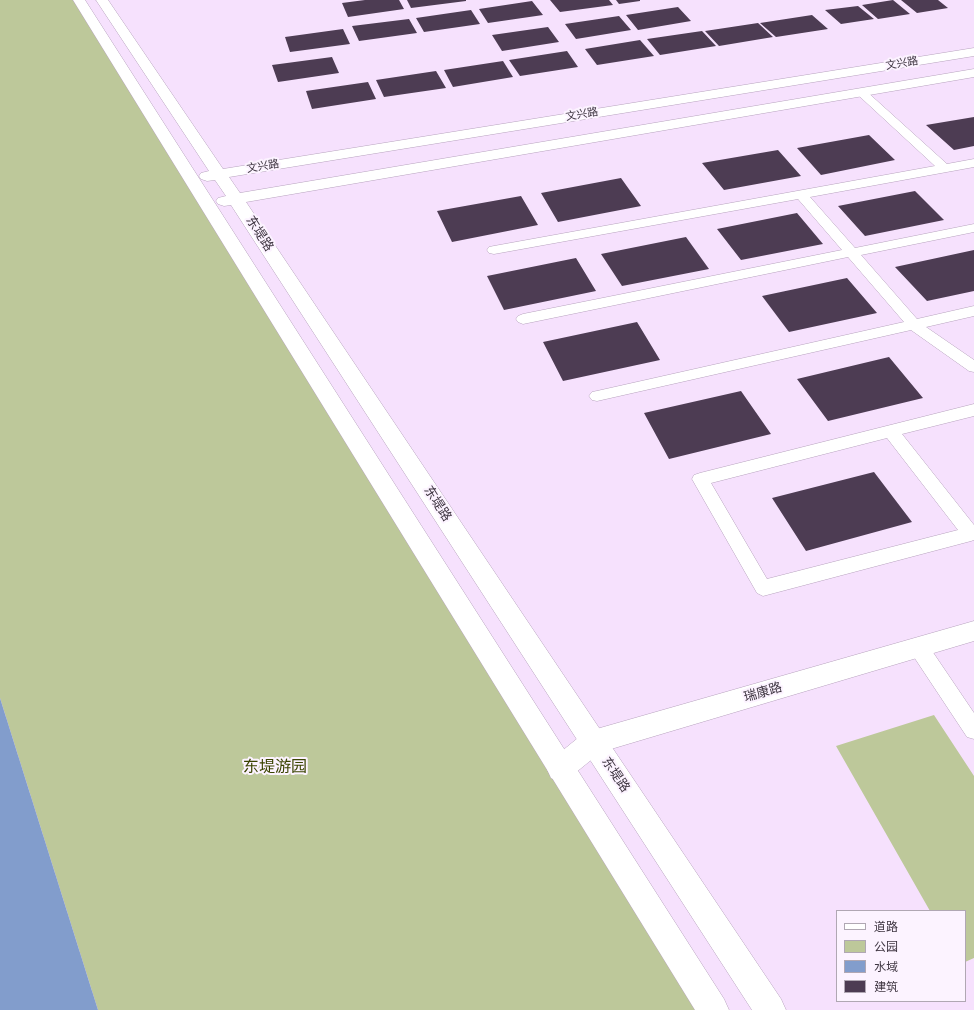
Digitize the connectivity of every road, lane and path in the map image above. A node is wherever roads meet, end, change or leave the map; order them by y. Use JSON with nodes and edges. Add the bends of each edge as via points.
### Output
{"nodes":[{"id":1,"x":79,"y":0,"type":"edge"},
{"id":2,"x":102,"y":0,"type":"edge"},
{"id":3,"x":974,"y":52,"type":"edge"},
{"id":4,"x":974,"y":73,"type":"edge"},
{"id":5,"x":861,"y":92,"type":"junction"},
{"id":6,"x":974,"y":163,"type":"edge"},
{"id":7,"x":944,"y":168,"type":"junction"},
{"id":8,"x":219,"y":174,"type":"junction"},
{"id":9,"x":191,"y":179,"type":"junction"},
{"id":10,"x":801,"y":194,"type":"junction"},
{"id":11,"x":236,"y":199,"type":"junction"},
{"id":12,"x":207,"y":204,"type":"junction"},
{"id":13,"x":974,"y":228,"type":"edge"},
{"id":14,"x":494,"y":250,"type":"dead end"},
{"id":15,"x":852,"y":253,"type":"junction"},
{"id":16,"x":974,"y":311,"type":"edge"},
{"id":17,"x":523,"y":319,"type":"dead end"},
{"id":18,"x":914,"y":325,"type":"junction"},
{"id":19,"x":974,"y":368,"type":"edge"},
{"id":20,"x":597,"y":396,"type":"dead end"},
{"id":21,"x":974,"y":410,"type":"edge"},
{"id":22,"x":891,"y":431,"type":"junction"},
{"id":23,"x":974,"y":631,"type":"edge"},
{"id":24,"x":919,"y":648,"type":"junction"},
{"id":25,"x":974,"y":730,"type":"edge"},
{"id":26,"x":593,"y":742,"type":"junction"},
{"id":27,"x":560,"y":769,"type":"junction"},
{"id":28,"x":713,"y":1010,"type":"edge"},
{"id":29,"x":770,"y":1010,"type":"edge"}],
"edges":[{"from":1,"to":9,"type":"main road"},
{"from":2,"to":8,"type":"main road","name":"东堤路"},
{"from":3,"to":8,"type":"main road","name":"文兴路"},
{"from":4,"to":5,"type":"main road","name":"文兴路"},
{"from":5,"to":7,"type":"lane"},
{"from":5,"to":11,"type":"main road","name":"文兴路"},
{"from":6,"to":7,"type":"lane"},
{"from":7,"to":10,"type":"lane"},
{"from":8,"to":9,"type":"main road","name":"文兴路"},
{"from":8,"to":11,"type":"main road","name":"东堤路"},
{"from":9,"to":12,"type":"main road"},
{"from":10,"to":14,"type":"lane"},
{"from":10,"to":15,"type":"lane"},
{"from":11,"to":12,"type":"main road","name":"文兴路"},
{"from":11,"to":26,"type":"main road","name":"东堤路"},
{"from":12,"to":27,"type":"main road"},
{"from":13,"to":15,"type":"lane"},
{"from":15,"to":17,"type":"lane"},
{"from":15,"to":18,"type":"lane"},
{"from":16,"to":18,"type":"lane"},
{"from":18,"to":19,"type":"lane"},
{"from":18,"to":20,"type":"lane"},
{"from":21,"to":22,"type":"lane"},
{"from":22,"to":22,"type":"lane","via":[[971,534],[762,588],[700,479]]},
{"from":23,"to":24,"type":"main road","name":"瑞康路"},
{"from":24,"to":25,"type":"lane"},
{"from":24,"to":26,"type":"main road","name":"瑞康路"},
{"from":26,"to":27,"type":"main road","name":"瑞康路"},
{"from":26,"to":29,"type":"main road","name":"东堤路"},
{"from":27,"to":28,"type":"main road"}]}
